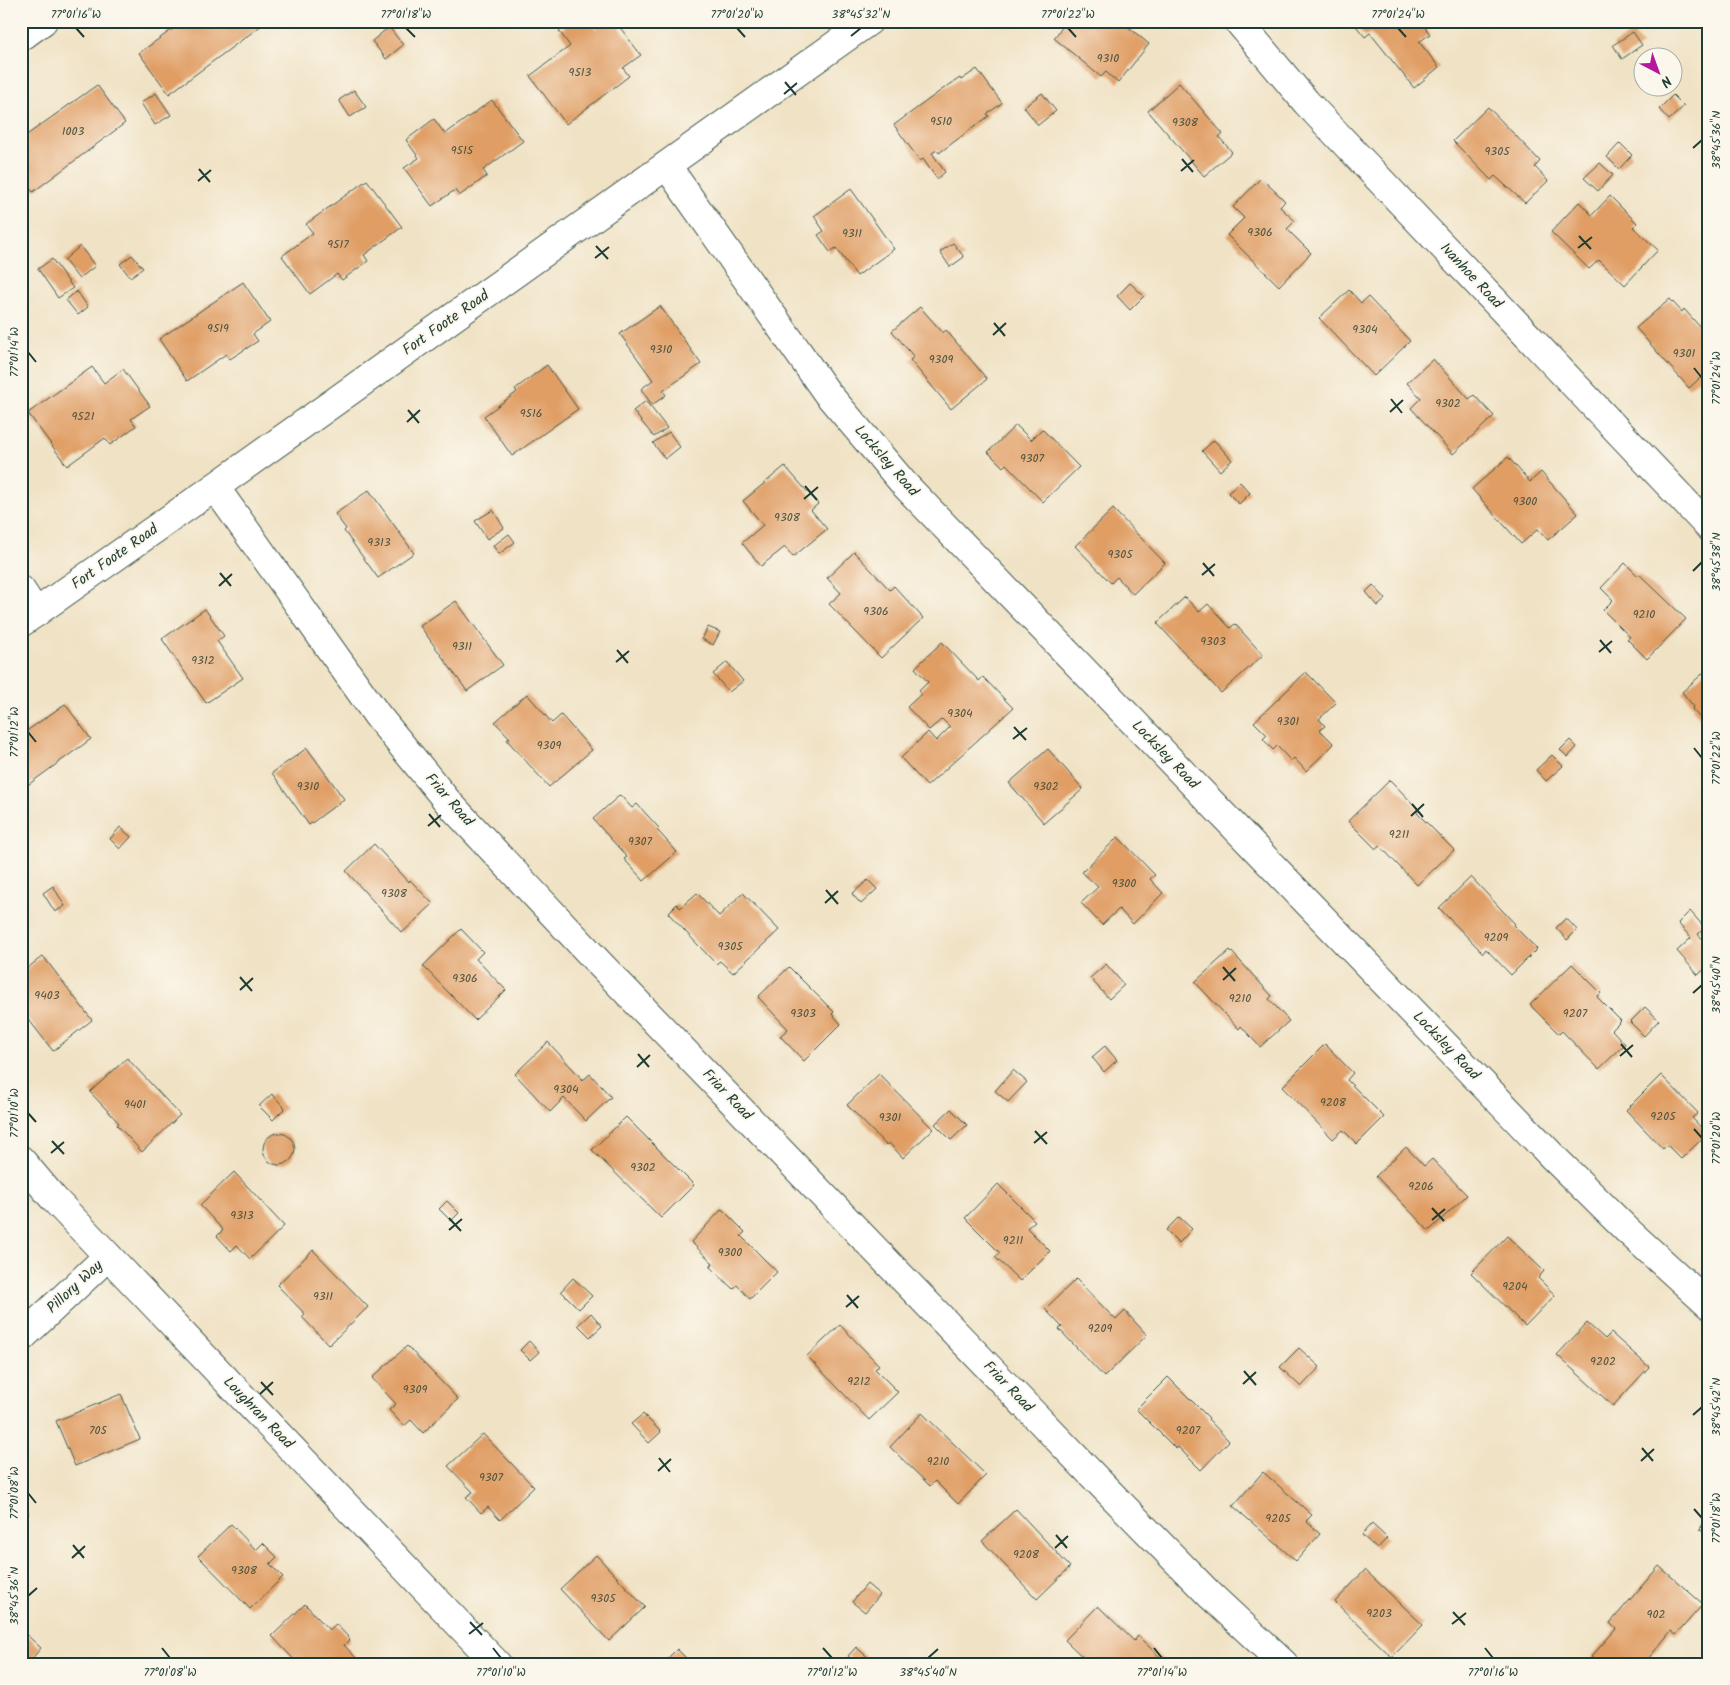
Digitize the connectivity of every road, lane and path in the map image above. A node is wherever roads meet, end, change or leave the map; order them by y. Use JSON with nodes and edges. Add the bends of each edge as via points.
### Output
{"nodes":[{"id":1,"x":43,"y":21,"type":"edge"},
{"id":2,"x":869,"y":21,"type":"edge"},
{"id":3,"x":1238,"y":21,"type":"edge"},
{"id":4,"x":21,"y":37,"type":"edge"},
{"id":5,"x":667,"y":166,"type":"junction"},
{"id":6,"x":215,"y":487,"type":"junction"},
{"id":7,"x":1709,"y":527,"type":"edge"},
{"id":8,"x":21,"y":590,"type":"edge"},
{"id":9,"x":28,"y":618,"type":"edge"},
{"id":10,"x":21,"y":1160,"type":"edge"},
{"id":11,"x":108,"y":1256,"type":"junction"},
{"id":12,"x":1709,"y":1305,"type":"edge"},
{"id":13,"x":21,"y":1338,"type":"edge"},
{"id":14,"x":497,"y":1664,"type":"edge"},
{"id":15,"x":1284,"y":1664,"type":"edge"}],
"edges":[{"from":1,"to":4,"type":"street"},
{"from":2,"to":5,"type":"street","name":"Fort Foote Road"},
{"from":3,"to":7,"type":"street","name":"Ivanhoe Road","via":[[1312,109]]},
{"from":5,"to":6,"type":"street","name":"Fort Foote Road"},
{"from":5,"to":12,"type":"street","name":"Locksley Road","via":[[828,393],[905,484],[1553,1157]]},
{"from":6,"to":9,"type":"street","name":"Fort Foote Road"},
{"from":6,"to":15,"type":"street","name":"Friar Road","via":[[377,715],[448,802],[1110,1493],[1210,1595]]},
{"from":8,"to":9,"type":"street"},
{"from":10,"to":11,"type":"street","name":"Loughran Road"},
{"from":11,"to":13,"type":"street","name":"Pillory Way"},
{"from":11,"to":14,"type":"street","name":"Loughran Road"}]}
